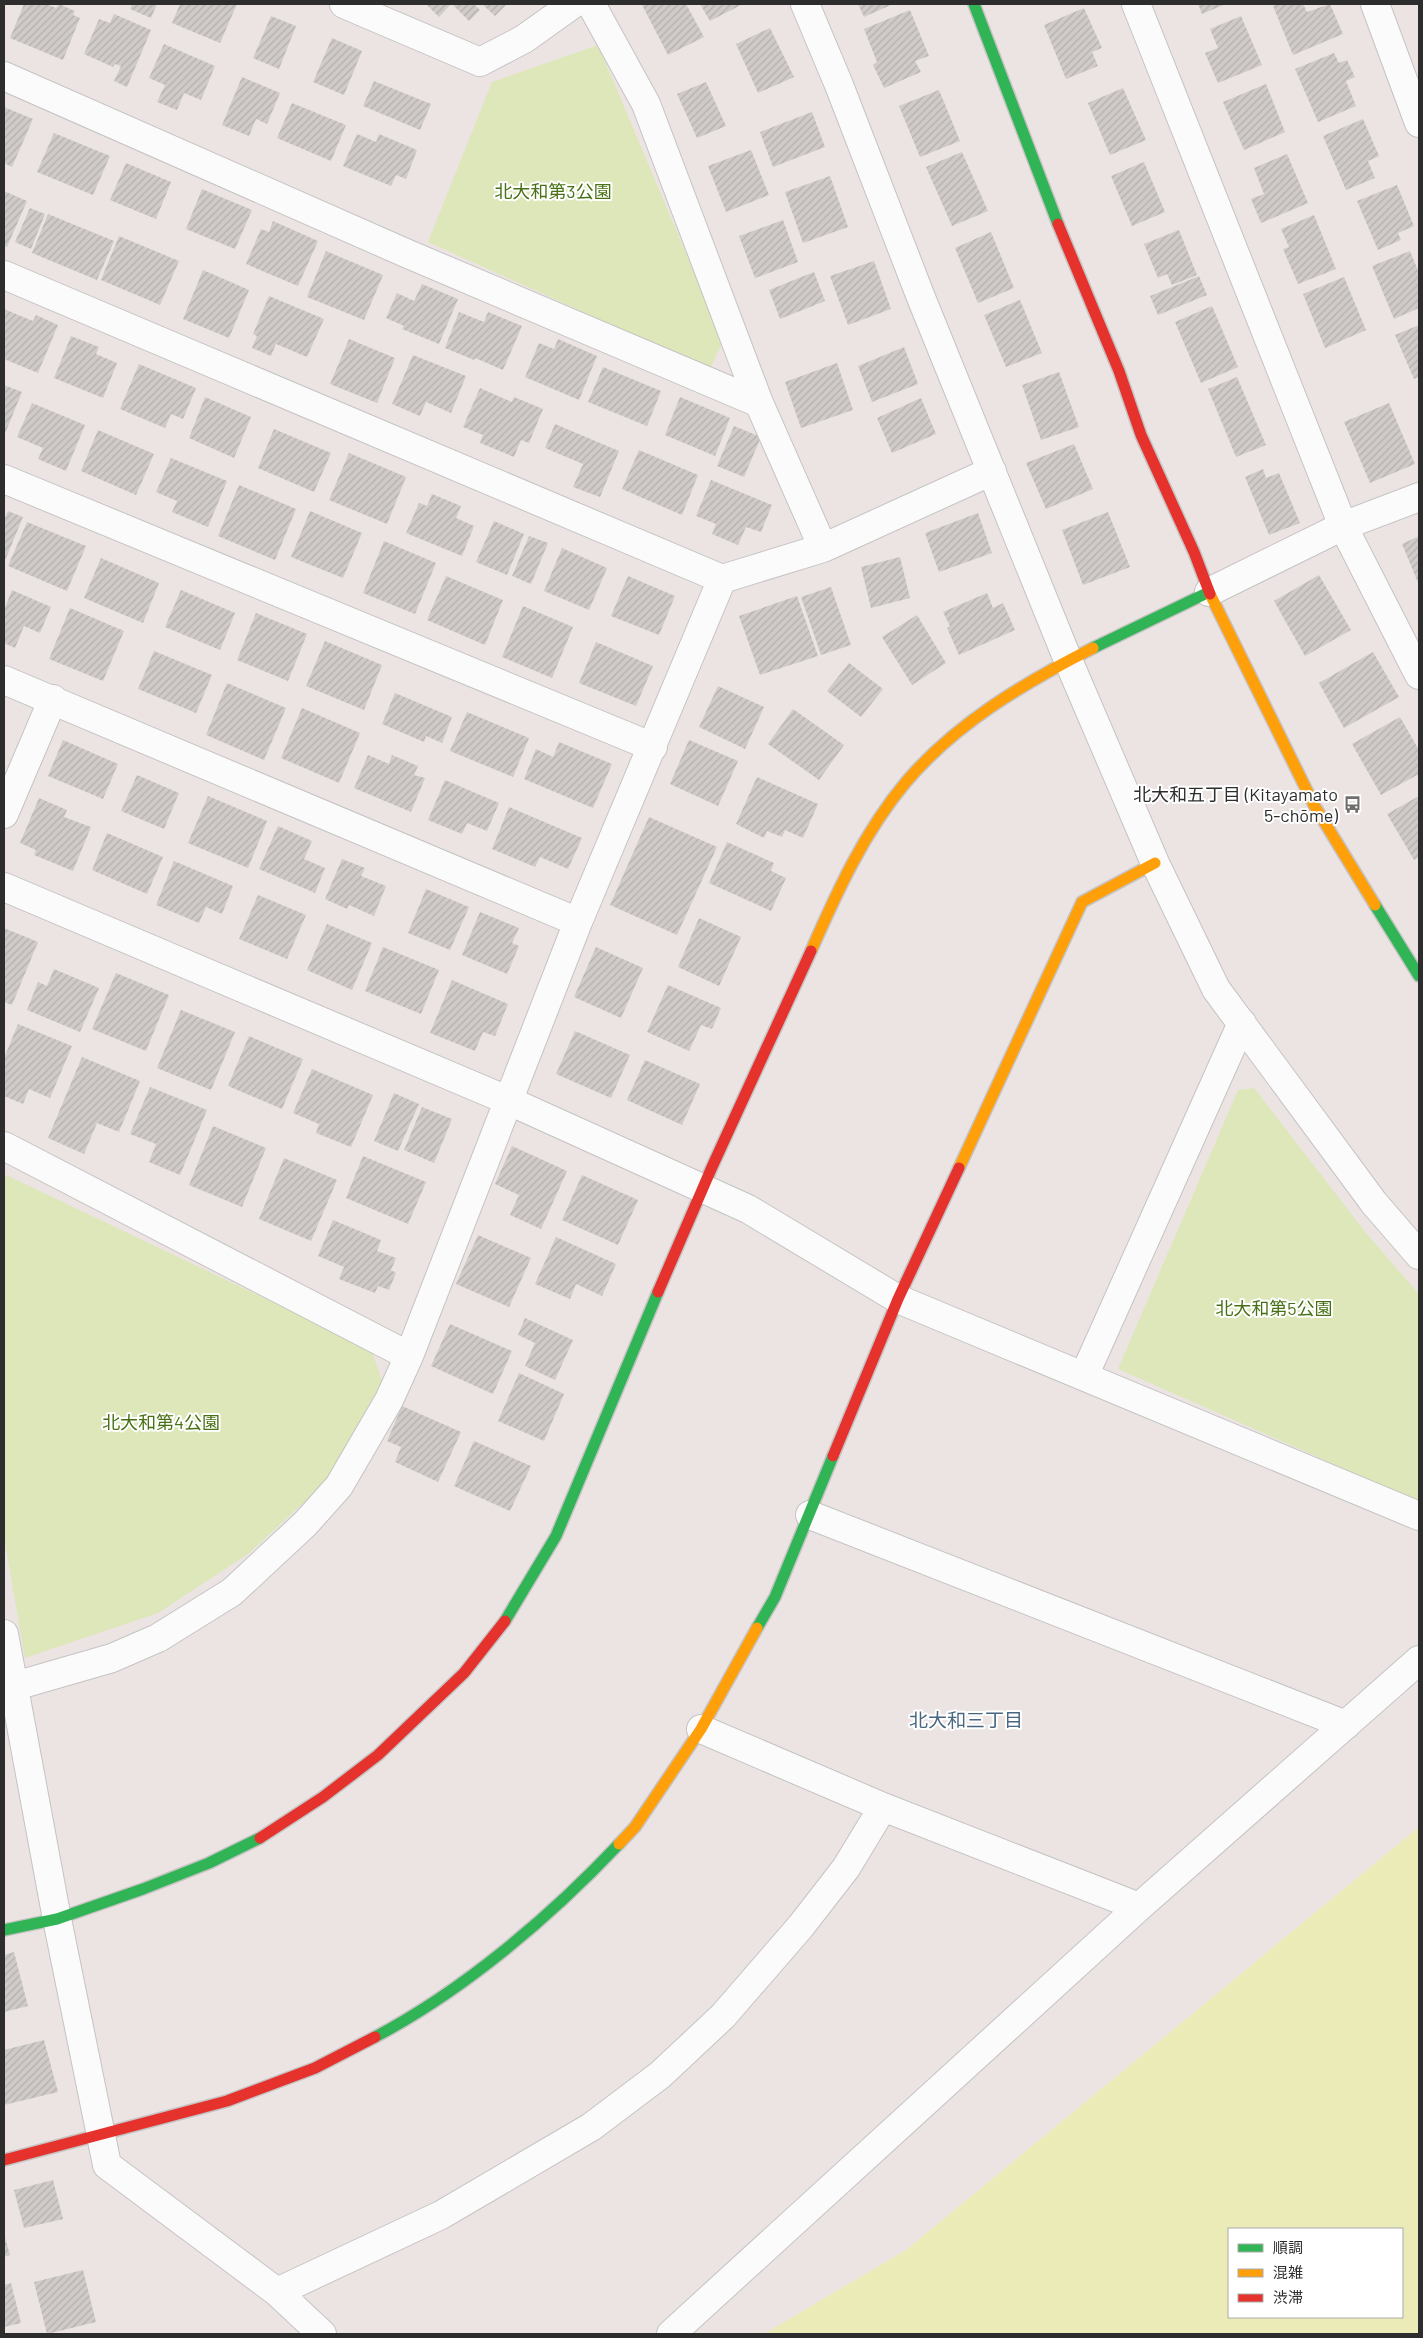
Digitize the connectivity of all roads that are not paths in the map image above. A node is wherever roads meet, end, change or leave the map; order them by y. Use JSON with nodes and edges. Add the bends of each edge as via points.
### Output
{"nodes":[{"id":1,"x":344,"y":4,"type":"edge"},
{"id":2,"x":573,"y":4,"type":"edge"},
{"id":3,"x":591,"y":4,"type":"edge"},
{"id":4,"x":805,"y":4,"type":"edge"},
{"id":5,"x":974,"y":4,"type":"edge"},
{"id":6,"x":1136,"y":4,"type":"edge"},
{"id":7,"x":1375,"y":4,"type":"edge"},
{"id":8,"x":4,"y":76,"type":"edge"},
{"id":9,"x":1419,"y":123,"type":"edge"},
{"id":10,"x":4,"y":275,"type":"edge"},
{"id":11,"x":759,"y":402,"type":"junction"},
{"id":12,"x":992,"y":470,"type":"junction"},
{"id":13,"x":4,"y":479,"type":"edge"},
{"id":14,"x":1419,"y":497,"type":"edge"},
{"id":15,"x":1343,"y":526,"type":"junction"},
{"id":16,"x":823,"y":548,"type":"junction"},
{"id":17,"x":722,"y":579,"type":"junction"},
{"id":18,"x":1209,"y":592,"type":"junction"},
{"id":19,"x":1068,"y":660,"type":"junction"},
{"id":20,"x":1419,"y":675,"type":"edge"},
{"id":21,"x":4,"y":680,"type":"edge"},
{"id":22,"x":53,"y":699,"type":"junction"},
{"id":23,"x":653,"y":747,"type":"junction"},
{"id":24,"x":4,"y":814,"type":"edge"},
{"id":25,"x":1156,"y":863,"type":"junction"},
{"id":26,"x":4,"y":887,"type":"edge"},
{"id":27,"x":578,"y":922,"type":"junction"},
{"id":28,"x":1419,"y":976,"type":"edge"},
{"id":29,"x":1242,"y":1023,"type":"junction"},
{"id":30,"x":507,"y":1100,"type":"junction"},
{"id":31,"x":4,"y":1146,"type":"edge"},
{"id":32,"x":703,"y":1188,"type":"junction"},
{"id":33,"x":1419,"y":1255,"type":"edge"},
{"id":34,"x":898,"y":1299,"type":"junction"},
{"id":35,"x":409,"y":1356,"type":"junction"},
{"id":36,"x":1084,"y":1376,"type":"junction"},
{"id":37,"x":810,"y":1515,"type":"junction"},
{"id":38,"x":1419,"y":1516,"type":"edge"},
{"id":39,"x":4,"y":1634,"type":"edge"},
{"id":40,"x":1419,"y":1660,"type":"edge"},
{"id":41,"x":15,"y":1686,"type":"junction"},
{"id":42,"x":1346,"y":1725,"type":"junction"},
{"id":43,"x":700,"y":1729,"type":"junction"},
{"id":44,"x":883,"y":1807,"type":"junction"},
{"id":45,"x":1139,"y":1906,"type":"junction"},
{"id":46,"x":57,"y":1919,"type":"junction"},
{"id":47,"x":4,"y":1930,"type":"edge"},
{"id":48,"x":99,"y":2134,"type":"junction"},
{"id":49,"x":4,"y":2160,"type":"edge"},
{"id":50,"x":277,"y":2292,"type":"junction"},
{"id":51,"x":322,"y":2334,"type":"edge"},
{"id":52,"x":671,"y":2334,"type":"edge"}],
"edges":[{"from":1,"to":2,"type":"street","via":[[480,62],[524,39]]},
{"from":3,"to":11,"type":"street","via":[[646,104]]},
{"from":4,"to":12,"type":"street"},
{"from":5,"to":18,"type":"street","via":[[1141,435]]},
{"from":6,"to":15,"type":"street"},
{"from":7,"to":9,"type":"street"},
{"from":8,"to":11,"type":"street","via":[[408,254]]},
{"from":10,"to":17,"type":"street"},
{"from":11,"to":16,"type":"street"},
{"from":12,"to":16,"type":"street"},
{"from":12,"to":19,"type":"street"},
{"from":13,"to":23,"type":"street"},
{"from":14,"to":15,"type":"street"},
{"from":15,"to":18,"type":"street"},
{"from":15,"to":20,"type":"street"},
{"from":16,"to":17,"type":"street"},
{"from":17,"to":23,"type":"street"},
{"from":18,"to":19,"type":"street"},
{"from":18,"to":28,"type":"street","via":[[1314,805]]},
{"from":19,"to":25,"type":"street"},
{"from":19,"to":32,"type":"street","via":[[973,718],[930,756],[896,795],[862,847],[834,903]]},
{"from":21,"to":22,"type":"street"},
{"from":22,"to":24,"type":"street"},
{"from":22,"to":27,"type":"street"},
{"from":23,"to":27,"type":"street"},
{"from":25,"to":29,"type":"street","via":[[1216,989]]},
{"from":25,"to":34,"type":"street","via":[[1082,902]]},
{"from":26,"to":30,"type":"street"},
{"from":27,"to":30,"type":"street"},
{"from":29,"to":33,"type":"street","via":[[1374,1203]]},
{"from":29,"to":36,"type":"street"},
{"from":30,"to":32,"type":"street"},
{"from":30,"to":35,"type":"street"},
{"from":31,"to":35,"type":"street"},
{"from":32,"to":34,"type":"street","via":[[748,1209]]},
{"from":32,"to":46,"type":"street","via":[[556,1536],[503,1625],[464,1673],[378,1755],[267,1834],[192,1870]]},
{"from":34,"to":36,"type":"street"},
{"from":34,"to":37,"type":"street"},
{"from":35,"to":41,"type":"street","via":[[389,1400],[339,1486],[305,1524],[232,1592],[158,1638],[112,1658]]},
{"from":36,"to":38,"type":"street"},
{"from":37,"to":42,"type":"street"},
{"from":37,"to":43,"type":"street","via":[[775,1597]]},
{"from":39,"to":41,"type":"street"},
{"from":40,"to":42,"type":"street"},
{"from":41,"to":46,"type":"street"},
{"from":42,"to":45,"type":"street"},
{"from":43,"to":44,"type":"street"},
{"from":43,"to":48,"type":"street","via":[[635,1827],[581,1884],[452,1991],[386,2032],[315,2068],[227,2102]]},
{"from":44,"to":45,"type":"street"},
{"from":44,"to":50,"type":"street","via":[[846,1868],[801,1926],[724,2016],[660,2075],[591,2126],[441,2215]]},
{"from":45,"to":52,"type":"street"},
{"from":46,"to":47,"type":"street"},
{"from":46,"to":48,"type":"street"},
{"from":48,"to":49,"type":"street"},
{"from":48,"to":50,"type":"street","via":[[107,2165]]},
{"from":50,"to":51,"type":"street"}]}
